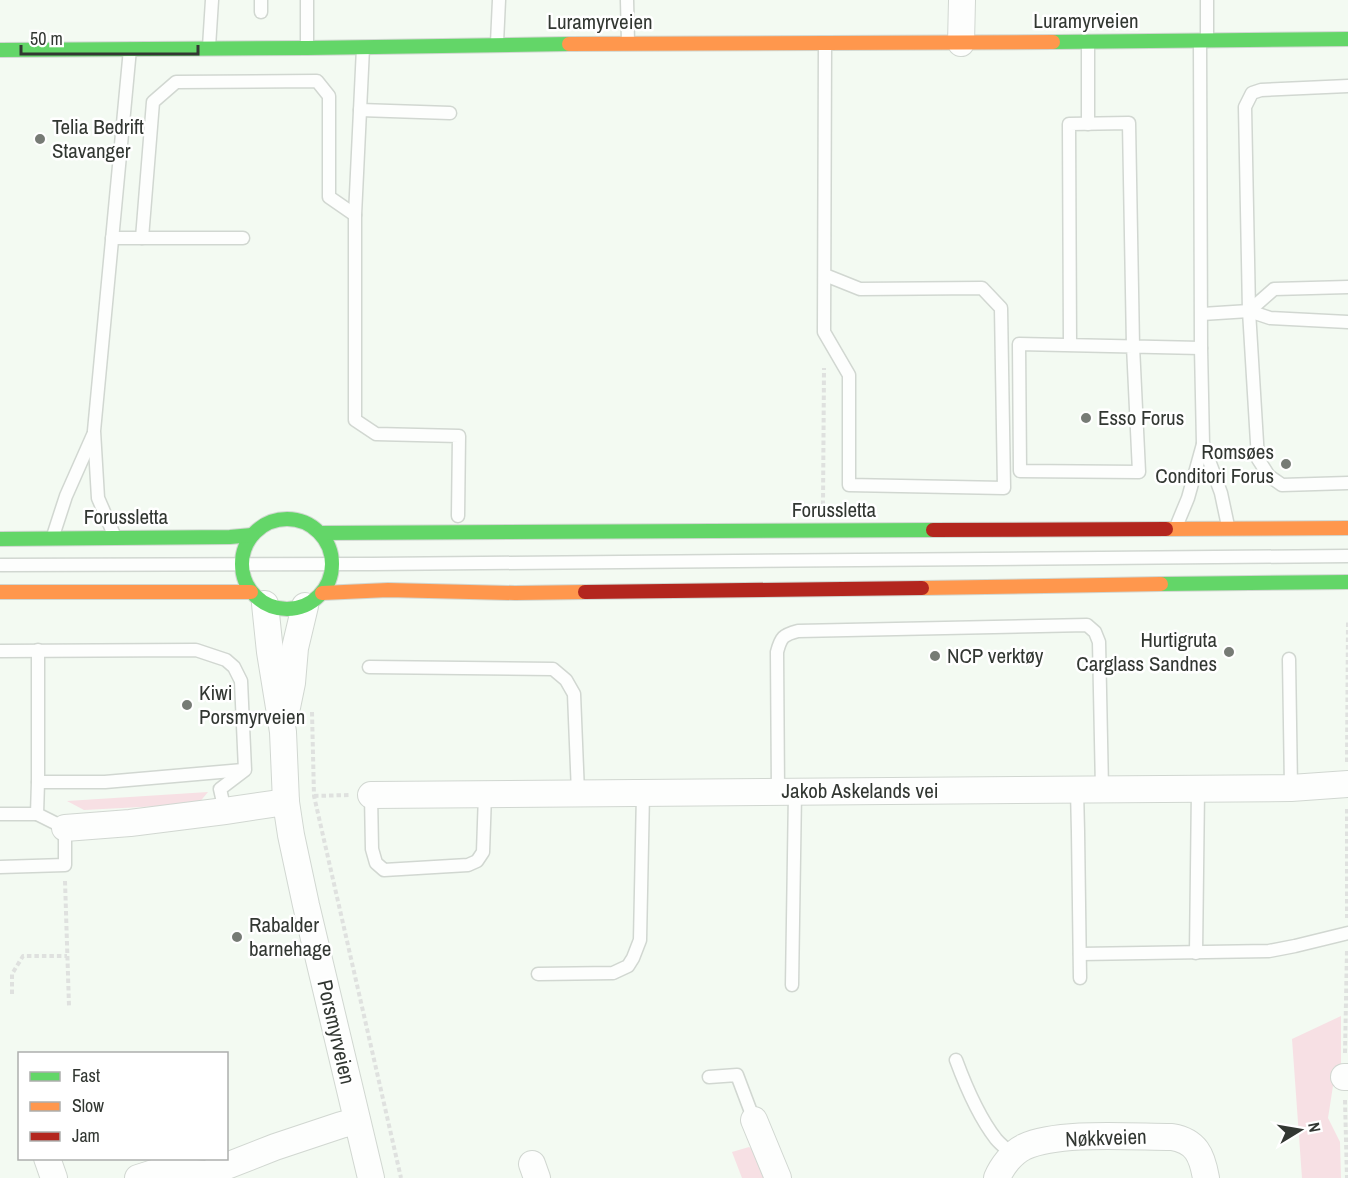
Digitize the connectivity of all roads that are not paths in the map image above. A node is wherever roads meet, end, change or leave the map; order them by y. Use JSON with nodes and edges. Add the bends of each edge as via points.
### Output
{"nodes":[{"id":1,"x":212,"y":0,"type":"edge"},
{"id":2,"x":307,"y":0,"type":"edge"},
{"id":3,"x":499,"y":0,"type":"edge"},
{"id":4,"x":627,"y":0,"type":"edge"},
{"id":5,"x":962,"y":0,"type":"edge"},
{"id":6,"x":1207,"y":0,"type":"edge"},
{"id":7,"x":1348,"y":39,"type":"edge"},
{"id":8,"x":1204,"y":41,"type":"junction"},
{"id":9,"x":1088,"y":42,"type":"junction"},
{"id":10,"x":628,"y":43,"type":"junction"},
{"id":11,"x":825,"y":43,"type":"junction"},
{"id":12,"x":961,"y":43,"type":"junction"},
{"id":13,"x":497,"y":44,"type":"junction"},
{"id":14,"x":363,"y":46,"type":"junction"},
{"id":15,"x":209,"y":48,"type":"junction"},
{"id":16,"x":307,"y":48,"type":"junction"},
{"id":17,"x":130,"y":49,"type":"junction"},
{"id":18,"x":0,"y":50,"type":"edge"},
{"id":19,"x":1348,"y":86,"type":"edge"},
{"id":20,"x":360,"y":110,"type":"junction"},
{"id":21,"x":450,"y":113,"type":"dead end"},
{"id":22,"x":1088,"y":124,"type":"junction"},
{"id":23,"x":355,"y":215,"type":"junction"},
{"id":24,"x":112,"y":238,"type":"junction"},
{"id":25,"x":142,"y":238,"type":"junction"},
{"id":26,"x":243,"y":238,"type":"dead end"},
{"id":27,"x":825,"y":275,"type":"junction"},
{"id":28,"x":1348,"y":287,"type":"edge"},
{"id":29,"x":1249,"y":311,"type":"junction"},
{"id":30,"x":1202,"y":314,"type":"junction"},
{"id":31,"x":1348,"y":322,"type":"edge"},
{"id":32,"x":1070,"y":345,"type":"junction"},
{"id":33,"x":1133,"y":346,"type":"junction"},
{"id":34,"x":1201,"y":348,"type":"junction"},
{"id":35,"x":94,"y":431,"type":"junction"},
{"id":36,"x":1203,"y":444,"type":"junction"},
{"id":37,"x":1348,"y":483,"type":"edge"},
{"id":38,"x":458,"y":516,"type":"dead end"},
{"id":39,"x":1348,"y":528,"type":"edge"},
{"id":40,"x":1175,"y":529,"type":"junction"},
{"id":41,"x":1229,"y":529,"type":"junction"},
{"id":42,"x":320,"y":533,"type":"junction"},
{"id":43,"x":252,"y":535,"type":"junction"},
{"id":44,"x":52,"y":538,"type":"junction"},
{"id":45,"x":115,"y":538,"type":"junction"},
{"id":46,"x":0,"y":539,"type":"edge"},
{"id":47,"x":1348,"y":556,"type":"edge"},
{"id":48,"x":332,"y":563,"type":"junction"},
{"id":49,"x":241,"y":564,"type":"junction"},
{"id":50,"x":0,"y":565,"type":"edge"},
{"id":51,"x":1344,"y":586,"type":"edge"},
{"id":52,"x":0,"y":592,"type":"edge"},
{"id":53,"x":258,"y":598,"type":"junction"},
{"id":54,"x":314,"y":600,"type":"junction"},
{"id":55,"x":38,"y":650,"type":"junction"},
{"id":56,"x":0,"y":651,"type":"edge"},
{"id":57,"x":1289,"y":659,"type":"dead end"},
{"id":58,"x":369,"y":667,"type":"dead end"},
{"id":59,"x":283,"y":732,"type":"junction"},
{"id":60,"x":244,"y":770,"type":"junction"},
{"id":61,"x":38,"y":782,"type":"junction"},
{"id":62,"x":1348,"y":784,"type":"edge"},
{"id":63,"x":1291,"y":788,"type":"junction"},
{"id":64,"x":1102,"y":789,"type":"junction"},
{"id":65,"x":1198,"y":789,"type":"junction"},
{"id":66,"x":1077,"y":790,"type":"junction"},
{"id":67,"x":786,"y":792,"type":"junction"},
{"id":68,"x":578,"y":793,"type":"junction"},
{"id":69,"x":644,"y":793,"type":"junction"},
{"id":70,"x":485,"y":794,"type":"junction"},
{"id":71,"x":371,"y":795,"type":"joint"},
{"id":72,"x":286,"y":802,"type":"junction"},
{"id":73,"x":225,"y":811,"type":"junction"},
{"id":74,"x":0,"y":814,"type":"edge"},
{"id":75,"x":37,"y":814,"type":"junction"},
{"id":76,"x":65,"y":828,"type":"junction"},
{"id":77,"x":0,"y":867,"type":"edge"},
{"id":78,"x":1348,"y":933,"type":"edge"},
{"id":79,"x":1196,"y":953,"type":"junction"},
{"id":80,"x":1080,"y":954,"type":"junction"},
{"id":81,"x":538,"y":974,"type":"dead end"},
{"id":82,"x":1080,"y":978,"type":"dead end"},
{"id":83,"x":792,"y":986,"type":"dead end"},
{"id":84,"x":956,"y":1060,"type":"dead end"},
{"id":85,"x":709,"y":1077,"type":"dead end"},
{"id":86,"x":754,"y":1120,"type":"joint"},
{"id":87,"x":357,"y":1121,"type":"junction"},
{"id":88,"x":1013,"y":1155,"type":"junction"},
{"id":89,"x":48,"y":1160,"type":"edge"},
{"id":90,"x":54,"y":1178,"type":"edge"},
{"id":91,"x":138,"y":1178,"type":"edge"},
{"id":92,"x":371,"y":1178,"type":"edge"},
{"id":93,"x":778,"y":1178,"type":"edge"},
{"id":94,"x":997,"y":1178,"type":"edge"},
{"id":95,"x":1206,"y":1178,"type":"edge"}],
"edges":[{"from":1,"to":15,"type":"lane"},
{"from":2,"to":16,"type":"lane"},
{"from":3,"to":13,"type":"lane"},
{"from":4,"to":10,"type":"lane"},
{"from":5,"to":12,"type":"street"},
{"from":6,"to":8,"type":"lane"},
{"from":7,"to":8,"type":"main road","name":"Luramyrveien"},
{"from":8,"to":9,"type":"main road","name":"Luramyrveien"},
{"from":8,"to":30,"type":"lane"},
{"from":9,"to":12,"type":"main road","name":"Luramyrveien"},
{"from":9,"to":22,"type":"lane"},
{"from":10,"to":11,"type":"main road","name":"Luramyrveien"},
{"from":10,"to":13,"type":"main road","name":"Luramyrveien"},
{"from":11,"to":12,"type":"main road","name":"Luramyrveien"},
{"from":11,"to":27,"type":"lane"},
{"from":13,"to":14,"type":"main road","name":"Luramyrveien"},
{"from":14,"to":16,"type":"main road","name":"Luramyrveien"},
{"from":14,"to":20,"type":"lane"},
{"from":15,"to":16,"type":"main road","name":"Luramyrveien"},
{"from":15,"to":17,"type":"main road","name":"Luramyrveien"},
{"from":17,"to":18,"type":"main road","name":"Luramyrveien"},
{"from":17,"to":24,"type":"lane"},
{"from":19,"to":29,"type":"lane","via":[[1261,90],[1252,93],[1245,108]]},
{"from":20,"to":21,"type":"lane"},
{"from":20,"to":23,"type":"lane"},
{"from":22,"to":32,"type":"lane","via":[[1069,124]]},
{"from":22,"to":33,"type":"lane","via":[[1129,123]]},
{"from":23,"to":25,"type":"lane","via":[[329,197],[329,96],[317,81],[176,82],[153,102]]},
{"from":23,"to":38,"type":"lane","via":[[356,420],[376,434],[459,436]]},
{"from":24,"to":25,"type":"lane"},
{"from":24,"to":35,"type":"lane"},
{"from":25,"to":26,"type":"lane"},
{"from":27,"to":27,"type":"lane","via":[[824,332],[849,375],[849,485],[1004,488],[1001,308],[982,288],[860,289]]},
{"from":28,"to":29,"type":"lane","via":[[1274,289]]},
{"from":29,"to":30,"type":"lane"},
{"from":29,"to":31,"type":"lane","via":[[1270,318]]},
{"from":29,"to":37,"type":"lane","via":[[1258,459],[1269,476],[1282,485]]},
{"from":30,"to":34,"type":"lane"},
{"from":32,"to":33,"type":"lane"},
{"from":32,"to":33,"type":"lane","via":[[1019,344],[1020,471],[1139,472]]},
{"from":33,"to":34,"type":"lane"},
{"from":34,"to":36,"type":"lane"},
{"from":35,"to":44,"type":"lane"},
{"from":35,"to":45,"type":"lane","via":[[98,498]]},
{"from":36,"to":40,"type":"lane"},
{"from":36,"to":41,"type":"lane"},
{"from":39,"to":41,"type":"main road","name":"Forussletta"},
{"from":40,"to":41,"type":"main road","name":"Forussletta"},
{"from":40,"to":42,"type":"main road","name":"Forussletta"},
{"from":42,"to":43,"type":"main road","via":[[305,522],[286,519],[267,523]]},
{"from":42,"to":48,"type":"main road","via":[[329,547]]},
{"from":43,"to":45,"type":"main road","name":"Forussletta"},
{"from":43,"to":49,"type":"main road"},
{"from":44,"to":45,"type":"main road","name":"Forussletta"},
{"from":44,"to":46,"type":"main road","name":"Forussletta"},
{"from":47,"to":48,"type":"lane"},
{"from":48,"to":49,"type":"lane"},
{"from":48,"to":54,"type":"main road","via":[[330,579]]},
{"from":49,"to":50,"type":"lane"},
{"from":49,"to":53,"type":"main road","via":[[244,579]]},
{"from":51,"to":54,"type":"main road","via":[[388,590]]},
{"from":52,"to":53,"type":"main road"},
{"from":53,"to":54,"type":"main road","via":[[285,610]]},
{"from":53,"to":59,"type":"street","name":"Porsmyrveien"},
{"from":54,"to":59,"type":"street","name":"Porsmyrveien","via":[[295,648]]},
{"from":55,"to":56,"type":"lane"},
{"from":55,"to":60,"type":"lane","via":[[196,650],[226,660],[241,681]]},
{"from":55,"to":61,"type":"lane"},
{"from":57,"to":63,"type":"lane"},
{"from":58,"to":68,"type":"lane","via":[[553,669],[566,680],[573,694]]},
{"from":59,"to":72,"type":"street","name":"Porsmyrveien"},
{"from":60,"to":61,"type":"lane","via":[[105,782]]},
{"from":60,"to":73,"type":"lane","via":[[220,789]]},
{"from":61,"to":75,"type":"lane"},
{"from":62,"to":63,"type":"street","name":"Jakob Askelands vei"},
{"from":63,"to":65,"type":"street","name":"Jakob Askelands vei"},
{"from":64,"to":65,"type":"street","name":"Jakob Askelands vei"},
{"from":64,"to":66,"type":"street","name":"Jakob Askelands vei"},
{"from":64,"to":67,"type":"lane","via":[[1100,642],[1087,625],[787,634],[777,652]]},
{"from":65,"to":79,"type":"lane"},
{"from":66,"to":67,"type":"street","name":"Jakob Askelands vei"},
{"from":66,"to":80,"type":"lane"},
{"from":67,"to":69,"type":"street","name":"Jakob Askelands vei"},
{"from":67,"to":83,"type":"lane"},
{"from":68,"to":69,"type":"street","name":"Jakob Askelands vei"},
{"from":68,"to":70,"type":"street","name":"Jakob Askelands vei"},
{"from":69,"to":81,"type":"lane","via":[[640,940],[633,958],[628,966],[613,974]]},
{"from":70,"to":71,"type":"street","name":"Jakob Askelands vei"},
{"from":70,"to":71,"type":"lane","via":[[483,852],[477,861],[468,865],[384,870],[376,863],[372,849]]},
{"from":72,"to":73,"type":"street"},
{"from":72,"to":87,"type":"street","name":"Porsmyrveien"},
{"from":73,"to":76,"type":"street"},
{"from":74,"to":75,"type":"lane"},
{"from":75,"to":76,"type":"lane"},
{"from":76,"to":77,"type":"lane","via":[[65,865]]},
{"from":78,"to":79,"type":"lane","via":[[1269,951]]},
{"from":79,"to":80,"type":"lane"},
{"from":80,"to":82,"type":"lane"},
{"from":84,"to":88,"type":"lane","via":[[982,1118]]},
{"from":85,"to":86,"type":"lane","via":[[736,1075]]},
{"from":86,"to":93,"type":"street"},
{"from":87,"to":91,"type":"street","via":[[206,1174],[163,1170]]},
{"from":87,"to":92,"type":"street","name":"Porsmyrveien"},
{"from":88,"to":94,"type":"street"},
{"from":88,"to":95,"type":"street","name":"Nøkkveien","via":[[1032,1144],[1062,1138],[1172,1137],[1192,1145],[1200,1155]]},
{"from":89,"to":90,"type":"street"}]}
